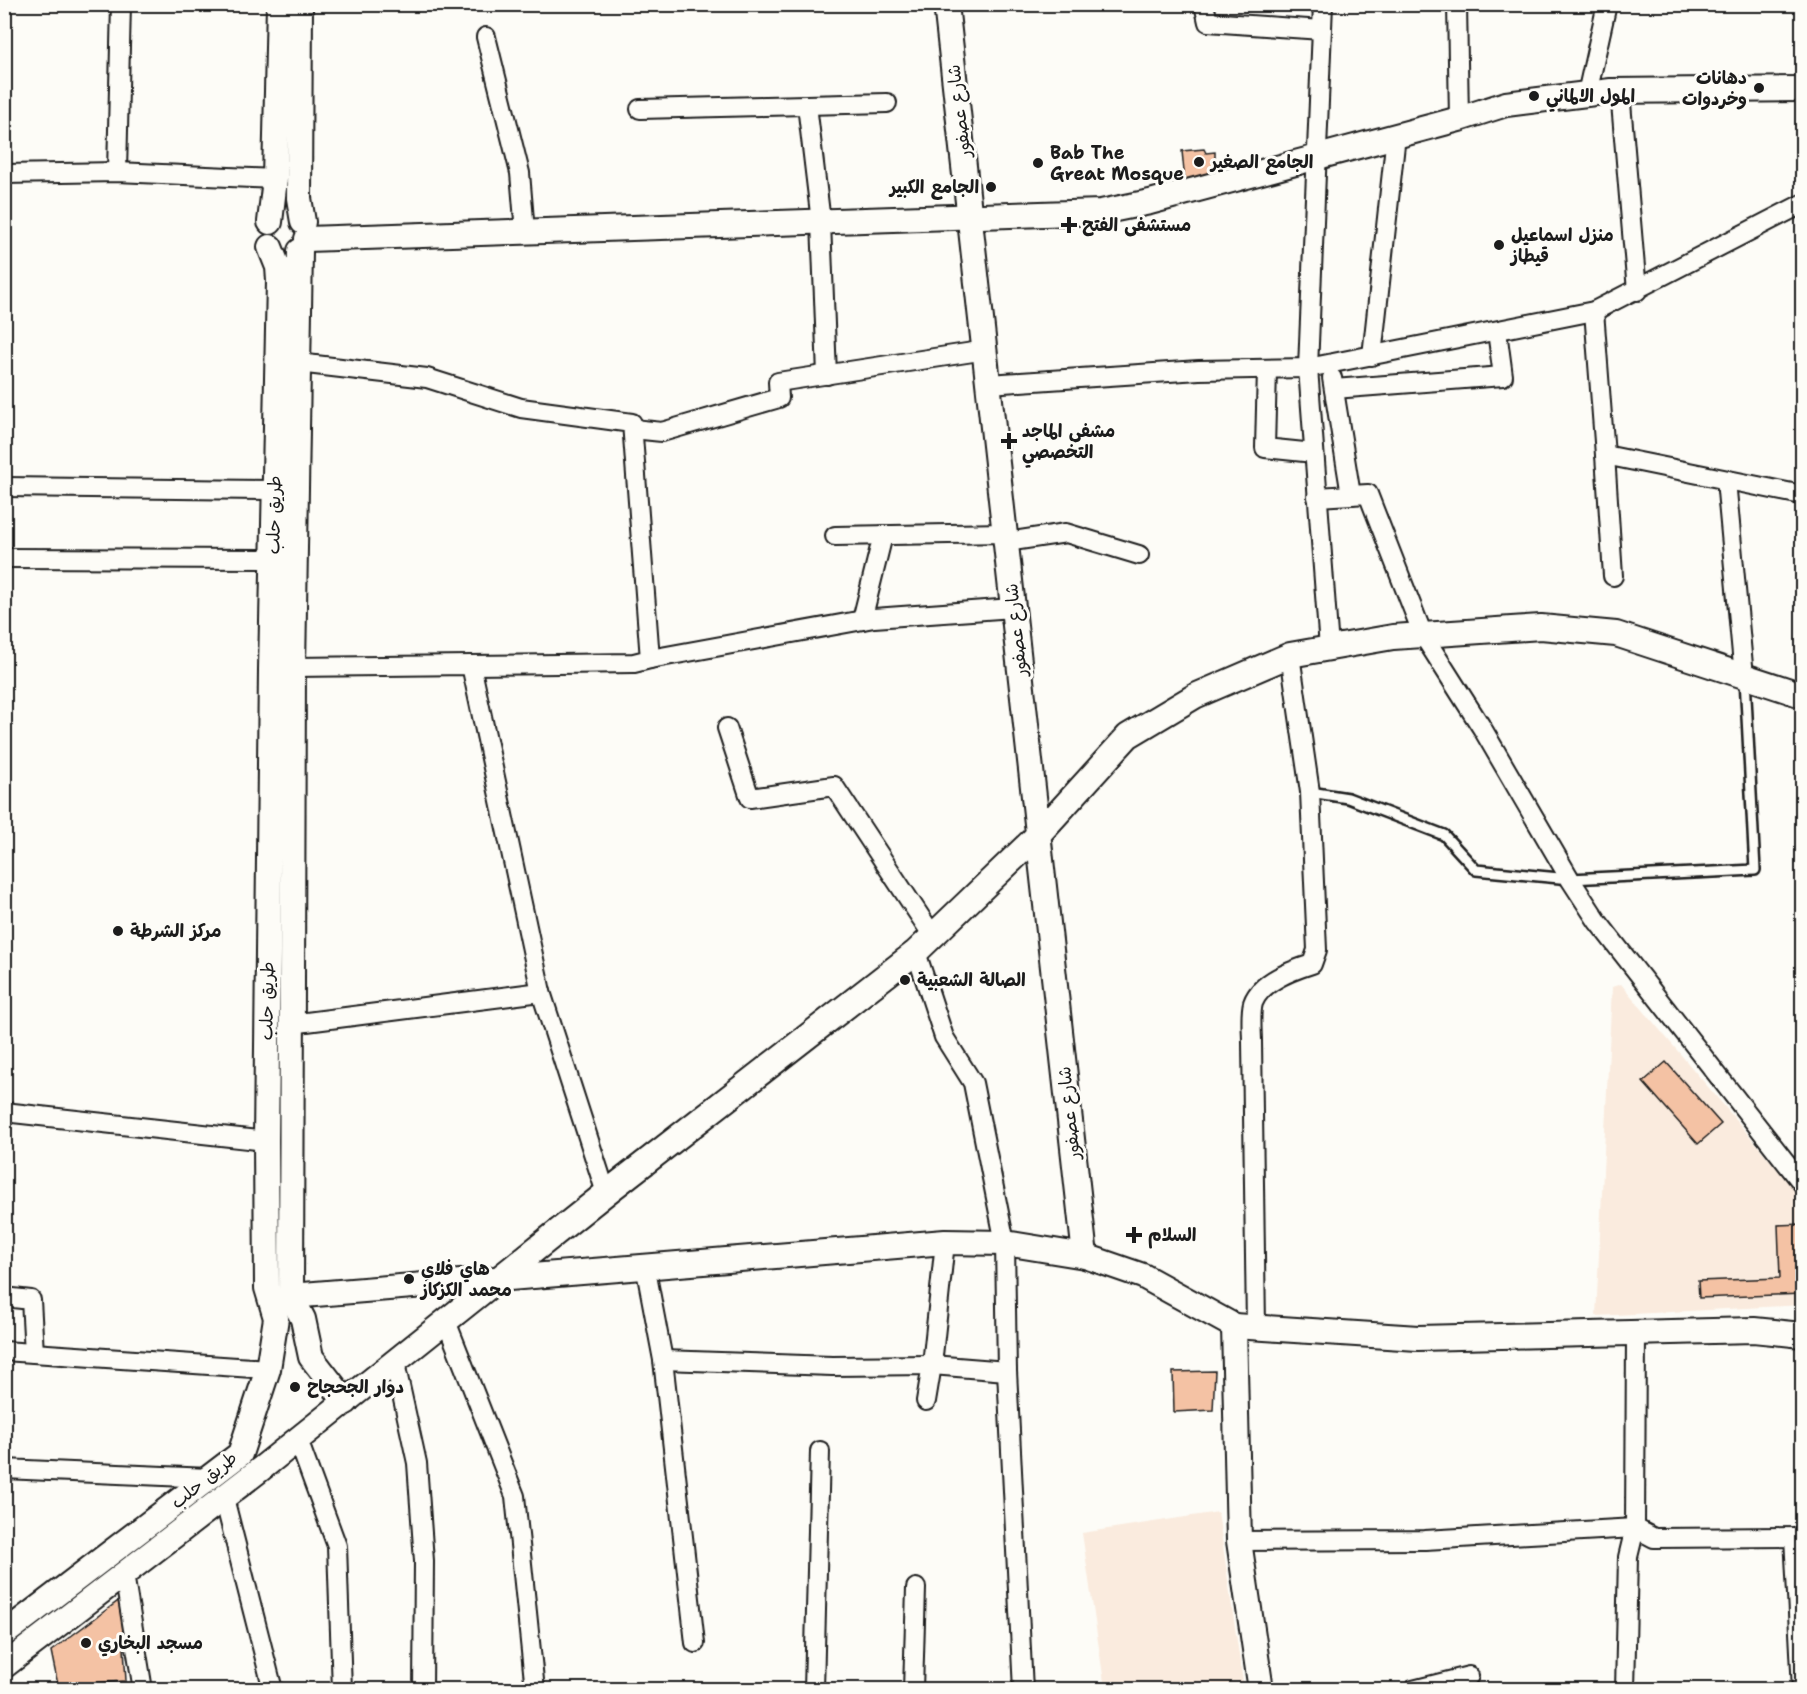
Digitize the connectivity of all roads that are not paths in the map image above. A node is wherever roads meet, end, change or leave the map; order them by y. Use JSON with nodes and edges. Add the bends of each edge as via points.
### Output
{"nodes":[{"id":1,"x":121,"y":4,"type":"edge"},
{"id":2,"x":279,"y":4,"type":"edge"},
{"id":3,"x":300,"y":4,"type":"edge"},
{"id":4,"x":946,"y":4,"type":"edge"},
{"id":5,"x":1204,"y":4,"type":"edge"},
{"id":6,"x":1323,"y":4,"type":"edge"},
{"id":7,"x":1457,"y":4,"type":"edge"},
{"id":8,"x":1607,"y":4,"type":"edge"},
{"id":9,"x":1322,"y":30,"type":"junction"},
{"id":10,"x":486,"y":37,"type":"dead end"},
{"id":11,"x":1803,"y":89,"type":"edge"},
{"id":12,"x":1620,"y":91,"type":"junction"},
{"id":13,"x":1587,"y":94,"type":"junction"},
{"id":14,"x":887,"y":103,"type":"dead end"},
{"id":15,"x":807,"y":105,"type":"junction"},
{"id":16,"x":640,"y":109,"type":"dead end"},
{"id":17,"x":1460,"y":119,"type":"junction"},
{"id":18,"x":1396,"y":135,"type":"junction"},
{"id":19,"x":1316,"y":157,"type":"junction"},
{"id":20,"x":117,"y":172,"type":"junction"},
{"id":21,"x":4,"y":174,"type":"edge"},
{"id":22,"x":275,"y":179,"type":"junction"},
{"id":23,"x":1803,"y":204,"type":"edge"},
{"id":24,"x":971,"y":218,"type":"junction"},
{"id":25,"x":270,"y":222,"type":"junction"},
{"id":26,"x":821,"y":222,"type":"junction"},
{"id":27,"x":525,"y":232,"type":"junction"},
{"id":28,"x":303,"y":237,"type":"junction"},
{"id":29,"x":270,"y":247,"type":"junction"},
{"id":30,"x":1637,"y":291,"type":"junction"},
{"id":31,"x":1594,"y":311,"type":"junction"},
{"id":32,"x":1497,"y":331,"type":"junction"},
{"id":33,"x":986,"y":350,"type":"junction"},
{"id":34,"x":1372,"y":356,"type":"junction"},
{"id":35,"x":298,"y":363,"type":"junction"},
{"id":36,"x":1330,"y":365,"type":"junction"},
{"id":37,"x":1308,"y":368,"type":"junction"},
{"id":38,"x":1267,"y":369,"type":"junction"},
{"id":39,"x":827,"y":375,"type":"junction"},
{"id":40,"x":989,"y":384,"type":"junction"},
{"id":41,"x":1334,"y":389,"type":"junction"},
{"id":42,"x":633,"y":429,"type":"junction"},
{"id":43,"x":1314,"y":453,"type":"junction"},
{"id":44,"x":1605,"y":455,"type":"junction"},
{"id":45,"x":1726,"y":480,"type":"junction"},
{"id":46,"x":4,"y":487,"type":"edge"},
{"id":47,"x":274,"y":489,"type":"junction"},
{"id":48,"x":1360,"y":495,"type":"junction"},
{"id":49,"x":1803,"y":495,"type":"edge"},
{"id":50,"x":1317,"y":497,"type":"junction"},
{"id":51,"x":883,"y":535,"type":"junction"},
{"id":52,"x":835,"y":536,"type":"dead end"},
{"id":53,"x":1006,"y":538,"type":"junction"},
{"id":54,"x":1139,"y":555,"type":"dead end"},
{"id":55,"x":4,"y":558,"type":"edge"},
{"id":56,"x":273,"y":560,"type":"junction"},
{"id":57,"x":1613,"y":576,"type":"dead end"},
{"id":58,"x":1013,"y":608,"type":"junction"},
{"id":59,"x":862,"y":620,"type":"junction"},
{"id":60,"x":1423,"y":635,"type":"junction"},
{"id":61,"x":1329,"y":648,"type":"junction"},
{"id":62,"x":1290,"y":655,"type":"junction"},
{"id":63,"x":650,"y":659,"type":"junction"},
{"id":64,"x":471,"y":665,"type":"junction"},
{"id":65,"x":293,"y":667,"type":"junction"},
{"id":66,"x":1744,"y":676,"type":"junction"},
{"id":67,"x":1803,"y":695,"type":"edge"},
{"id":68,"x":728,"y":728,"type":"dead end"},
{"id":69,"x":1310,"y":792,"type":"junction"},
{"id":70,"x":1038,"y":835,"type":"junction"},
{"id":71,"x":1570,"y":879,"type":"junction"},
{"id":72,"x":924,"y":944,"type":"junction"},
{"id":73,"x":541,"y":992,"type":"junction"},
{"id":74,"x":291,"y":1024,"type":"junction"},
{"id":75,"x":4,"y":1112,"type":"edge"},
{"id":76,"x":266,"y":1141,"type":"junction"},
{"id":77,"x":1803,"y":1183,"type":"edge"},
{"id":78,"x":606,"y":1193,"type":"junction"},
{"id":79,"x":945,"y":1242,"type":"junction"},
{"id":80,"x":1005,"y":1243,"type":"junction"},
{"id":81,"x":1085,"y":1256,"type":"junction"},
{"id":82,"x":645,"y":1265,"type":"junction"},
{"id":83,"x":499,"y":1279,"type":"junction"},
{"id":84,"x":291,"y":1296,"type":"junction"},
{"id":85,"x":4,"y":1297,"type":"edge"},
{"id":86,"x":276,"y":1318,"type":"junction"},
{"id":87,"x":303,"y":1319,"type":"junction"},
{"id":88,"x":446,"y":1321,"type":"junction"},
{"id":89,"x":1803,"y":1323,"type":"edge"},
{"id":90,"x":1245,"y":1327,"type":"junction"},
{"id":91,"x":1754,"y":1330,"type":"junction"},
{"id":92,"x":1636,"y":1333,"type":"junction"},
{"id":93,"x":1803,"y":1335,"type":"edge"},
{"id":94,"x":4,"y":1351,"type":"edge"},
{"id":95,"x":34,"y":1353,"type":"junction"},
{"id":96,"x":663,"y":1360,"type":"junction"},
{"id":97,"x":394,"y":1363,"type":"junction"},
{"id":98,"x":932,"y":1365,"type":"junction"},
{"id":99,"x":268,"y":1369,"type":"junction"},
{"id":100,"x":1007,"y":1371,"type":"junction"},
{"id":101,"x":926,"y":1401,"type":"dead end"},
{"id":102,"x":346,"y":1402,"type":"junction"},
{"id":103,"x":298,"y":1440,"type":"junction"},
{"id":104,"x":820,"y":1451,"type":"dead end"},
{"id":105,"x":240,"y":1454,"type":"junction"},
{"id":106,"x":262,"y":1468,"type":"junction"},
{"id":107,"x":4,"y":1469,"type":"edge"},
{"id":108,"x":209,"y":1478,"type":"junction"},
{"id":109,"x":224,"y":1498,"type":"junction"},
{"id":110,"x":1635,"y":1528,"type":"junction"},
{"id":111,"x":1798,"y":1537,"type":"edge"},
{"id":112,"x":1239,"y":1541,"type":"junction"},
{"id":113,"x":124,"y":1574,"type":"junction"},
{"id":114,"x":916,"y":1588,"type":"dead end"},
{"id":115,"x":4,"y":1634,"type":"edge"},
{"id":116,"x":695,"y":1643,"type":"dead end"},
{"id":117,"x":4,"y":1666,"type":"edge"},
{"id":118,"x":1469,"y":1676,"type":"dead end"},
{"id":119,"x":143,"y":1689,"type":"edge"},
{"id":120,"x":273,"y":1689,"type":"edge"},
{"id":121,"x":342,"y":1689,"type":"edge"},
{"id":122,"x":423,"y":1689,"type":"edge"},
{"id":123,"x":534,"y":1689,"type":"edge"},
{"id":124,"x":814,"y":1689,"type":"edge"},
{"id":125,"x":913,"y":1689,"type":"edge"},
{"id":126,"x":1023,"y":1689,"type":"edge"},
{"id":127,"x":1261,"y":1689,"type":"edge"},
{"id":128,"x":1413,"y":1689,"type":"edge"},
{"id":129,"x":1625,"y":1689,"type":"edge"},
{"id":130,"x":1802,"y":1689,"type":"edge"}],
"edges":[{"from":1,"to":20,"type":"street"},
{"from":2,"to":22,"type":"main road"},
{"from":3,"to":28,"type":"main road","via":[[299,198]]},
{"from":4,"to":24,"type":"main road","name":"شارع عصفور"},
{"from":5,"to":9,"type":"street","via":[[1208,22]]},
{"from":6,"to":9,"type":"street"},
{"from":7,"to":17,"type":"street"},
{"from":8,"to":13,"type":"street"},
{"from":9,"to":19,"type":"street"},
{"from":10,"to":27,"type":"street","via":[[520,173]]},
{"from":11,"to":12,"type":"main road"},
{"from":12,"to":13,"type":"main road"},
{"from":12,"to":30,"type":"street"},
{"from":13,"to":17,"type":"main road","via":[[1506,104]]},
{"from":14,"to":15,"type":"street"},
{"from":15,"to":16,"type":"street"},
{"from":15,"to":26,"type":"street"},
{"from":17,"to":18,"type":"main road"},
{"from":18,"to":19,"type":"main road"},
{"from":18,"to":34,"type":"street"},
{"from":19,"to":24,"type":"main road","via":[[1101,212]]},
{"from":19,"to":37,"type":"street"},
{"from":20,"to":21,"type":"street"},
{"from":20,"to":22,"type":"street"},
{"from":22,"to":25,"type":"main road"},
{"from":23,"to":30,"type":"street"},
{"from":24,"to":26,"type":"main road"},
{"from":24,"to":33,"type":"main road","name":"شارع عصفور"},
{"from":25,"to":28,"type":"main road","via":[[286,214]]},
{"from":25,"to":29,"type":"main road","via":[[266,232]]},
{"from":26,"to":27,"type":"main road"},
{"from":26,"to":39,"type":"street"},
{"from":27,"to":28,"type":"main road"},
{"from":28,"to":29,"type":"main road","via":[[285,256]]},
{"from":28,"to":35,"type":"main road"},
{"from":29,"to":47,"type":"main road","name":"طريق حلب","via":[[279,281]]},
{"from":30,"to":31,"type":"street"},
{"from":31,"to":32,"type":"street"},
{"from":31,"to":44,"type":"street"},
{"from":32,"to":34,"type":"street"},
{"from":32,"to":41,"type":"street","via":[[1503,376]]},
{"from":33,"to":39,"type":"street"},
{"from":33,"to":40,"type":"main road","name":"شارع عصفور"},
{"from":34,"to":36,"type":"street"},
{"from":35,"to":42,"type":"street","via":[[427,378],[521,408],[632,423]]},
{"from":35,"to":65,"type":"main road"},
{"from":36,"to":37,"type":"street"},
{"from":36,"to":41,"type":"street"},
{"from":37,"to":38,"type":"street"},
{"from":37,"to":43,"type":"street"},
{"from":38,"to":40,"type":"street"},
{"from":38,"to":43,"type":"street","via":[[1265,448]]},
{"from":39,"to":42,"type":"street","via":[[778,382],[779,398],[662,432]]},
{"from":40,"to":53,"type":"main road","name":"شارع عصفور"},
{"from":41,"to":48,"type":"street"},
{"from":42,"to":63,"type":"street"},
{"from":43,"to":50,"type":"street"},
{"from":44,"to":45,"type":"street"},
{"from":44,"to":57,"type":"street"},
{"from":45,"to":49,"type":"street"},
{"from":45,"to":66,"type":"street"},
{"from":46,"to":47,"type":"street"},
{"from":47,"to":56,"type":"main road","name":"طريق حلب"},
{"from":48,"to":50,"type":"street"},
{"from":48,"to":60,"type":"street"},
{"from":50,"to":61,"type":"street"},
{"from":51,"to":52,"type":"street"},
{"from":51,"to":53,"type":"street"},
{"from":51,"to":59,"type":"street"},
{"from":53,"to":54,"type":"street","via":[[1065,533]]},
{"from":53,"to":58,"type":"main road","name":"شارع عصفور"},
{"from":55,"to":56,"type":"street"},
{"from":56,"to":76,"type":"main road","name":"طريق حلب"},
{"from":58,"to":59,"type":"street"},
{"from":58,"to":70,"type":"main road","name":"شارع عصفور"},
{"from":59,"to":63,"type":"street"},
{"from":60,"to":61,"type":"main road","name":"طريق حلب"},
{"from":60,"to":66,"type":"main road","name":"طريق حلب","via":[[1541,627],[1616,634]]},
{"from":60,"to":71,"type":"street"},
{"from":61,"to":62,"type":"main road","name":"طريق حلب"},
{"from":62,"to":69,"type":"street"},
{"from":62,"to":70,"type":"main road","name":"طريق حلب","via":[[1195,696],[1128,736]]},
{"from":63,"to":64,"type":"street","via":[[634,663]]},
{"from":64,"to":65,"type":"street"},
{"from":64,"to":73,"type":"street"},
{"from":65,"to":74,"type":"main road"},
{"from":66,"to":67,"type":"main road","name":"طريق حلب"},
{"from":66,"to":71,"type":"lane","via":[[1755,870]]},
{"from":68,"to":72,"type":"street","via":[[750,798],[834,786]]},
{"from":69,"to":71,"type":"lane","via":[[1348,798],[1444,836],[1476,870]]},
{"from":69,"to":90,"type":"street","via":[[1317,950],[1312,964],[1292,970],[1266,986],[1253,1003]]},
{"from":70,"to":72,"type":"main road","name":"طريق حلب"},
{"from":70,"to":81,"type":"main road","name":"شارع عصفور"},
{"from":71,"to":77,"type":"street","via":[[1598,922]]},
{"from":72,"to":78,"type":"main road","name":"طريق حلب"},
{"from":72,"to":80,"type":"street","via":[[944,1037],[973,1083]]},
{"from":73,"to":74,"type":"street"},
{"from":73,"to":78,"type":"street"},
{"from":74,"to":84,"type":"main road"},
{"from":75,"to":76,"type":"street"},
{"from":76,"to":86,"type":"main road","name":"طريق حلب","via":[[267,1288]]},
{"from":78,"to":83,"type":"main road","name":"طريق حلب"},
{"from":79,"to":80,"type":"main road"},
{"from":79,"to":82,"type":"main road"},
{"from":79,"to":98,"type":"street"},
{"from":80,"to":81,"type":"main road"},
{"from":80,"to":100,"type":"street"},
{"from":81,"to":90,"type":"main road","via":[[1143,1276]]},
{"from":82,"to":83,"type":"main road"},
{"from":82,"to":96,"type":"street"},
{"from":83,"to":84,"type":"main road"},
{"from":83,"to":88,"type":"main road","name":"طريق حلب"},
{"from":84,"to":87,"type":"main road"},
{"from":85,"to":95,"type":"street","via":[[31,1300]]},
{"from":86,"to":87,"type":"main road"},
{"from":86,"to":99,"type":"main road","name":"طريق حلب"},
{"from":87,"to":102,"type":"main road","via":[[311,1357]]},
{"from":88,"to":97,"type":"main road","name":"طريق حلب"},
{"from":88,"to":123,"type":"street","via":[[515,1496]]},
{"from":89,"to":91,"type":"main road"},
{"from":90,"to":92,"type":"main road","via":[[1418,1338]]},
{"from":90,"to":112,"type":"main road"},
{"from":91,"to":92,"type":"main road"},
{"from":91,"to":93,"type":"main road"},
{"from":92,"to":110,"type":"street"},
{"from":94,"to":95,"type":"street"},
{"from":95,"to":99,"type":"street"},
{"from":96,"to":98,"type":"street"},
{"from":96,"to":116,"type":"street"},
{"from":97,"to":102,"type":"main road","name":"طريق حلب"},
{"from":97,"to":122,"type":"street","via":[[417,1463],[424,1561]]},
{"from":98,"to":100,"type":"street"},
{"from":98,"to":101,"type":"street"},
{"from":99,"to":105,"type":"main road","name":"طريق حلب"},
{"from":100,"to":126,"type":"street"},
{"from":102,"to":103,"type":"main road","name":"طريق حلب"},
{"from":103,"to":106,"type":"main road","name":"طريق حلب"},
{"from":103,"to":121,"type":"street","via":[[337,1546]]},
{"from":104,"to":124,"type":"street"},
{"from":105,"to":106,"type":"main road"},
{"from":105,"to":108,"type":"main road","name":"طريق حلب"},
{"from":106,"to":109,"type":"main road","name":"طريق حلب"},
{"from":107,"to":108,"type":"street"},
{"from":108,"to":115,"type":"main road","name":"طريق حلب"},
{"from":109,"to":113,"type":"main road","name":"طريق حلب"},
{"from":109,"to":120,"type":"street"},
{"from":110,"to":111,"type":"street","via":[[1654,1538]]},
{"from":110,"to":112,"type":"street","via":[[1425,1540]]},
{"from":110,"to":129,"type":"street","via":[[1628,1557]]},
{"from":111,"to":130,"type":"street"},
{"from":112,"to":127,"type":"main road"},
{"from":113,"to":117,"type":"main road","name":"طريق حلب"},
{"from":113,"to":119,"type":"street"},
{"from":114,"to":125,"type":"street"},
{"from":118,"to":128,"type":"street"}]}
